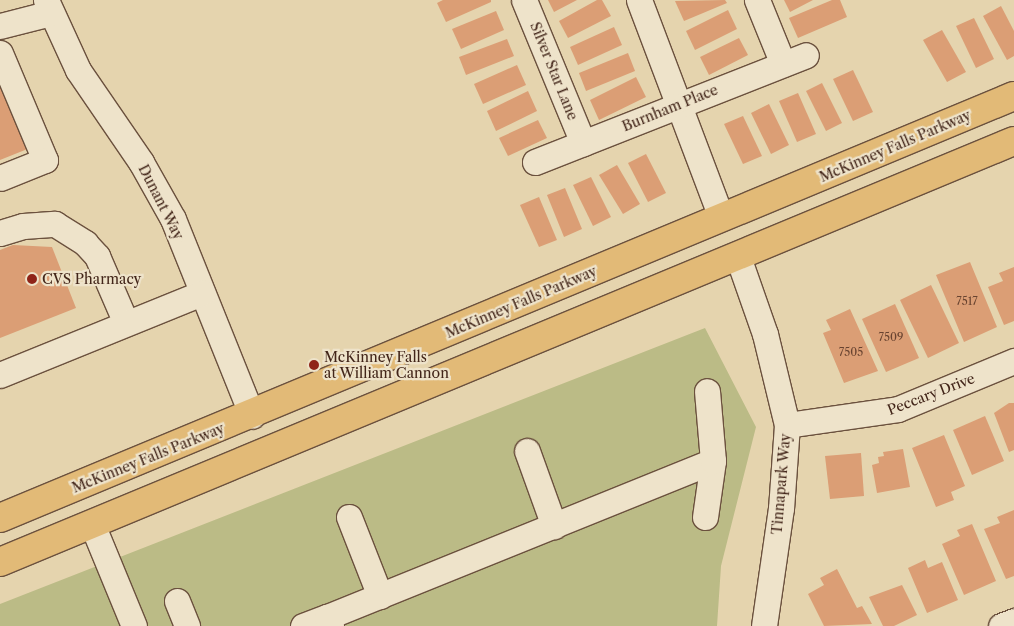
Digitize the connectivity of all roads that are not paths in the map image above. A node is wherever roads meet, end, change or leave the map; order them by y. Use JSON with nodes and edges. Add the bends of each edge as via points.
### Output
{"nodes":[{"id":1,"x":524,"y":0,"type":"edge"},
{"id":2,"x":639,"y":0,"type":"edge"},
{"id":3,"x":757,"y":0,"type":"edge"},
{"id":4,"x":48,"y":7,"type":"edge"},
{"id":5,"x":0,"y":26,"type":"edge"},
{"id":6,"x":2,"y":66,"type":"edge"},
{"id":7,"x":1014,"y":96,"type":"edge"},
{"id":8,"x":681,"y":104,"type":"junction"},
{"id":9,"x":1014,"y":140,"type":"edge"},
{"id":10,"x":583,"y":143,"type":"junction"},
{"id":11,"x":535,"y":162,"type":"dead end"},
{"id":12,"x":0,"y":178,"type":"edge"},
{"id":13,"x":720,"y":217,"type":"junction"},
{"id":14,"x":0,"y":233,"type":"edge"},
{"id":15,"x":738,"y":258,"type":"junction"},
{"id":16,"x":202,"y":293,"type":"junction"},
{"id":17,"x":126,"y":323,"type":"junction"},
{"id":18,"x":1014,"y":361,"type":"edge"},
{"id":19,"x":0,"y":375,"type":"edge"},
{"id":20,"x":706,"y":391,"type":"dead end"},
{"id":21,"x":252,"y":416,"type":"junction"},
{"id":22,"x":787,"y":425,"type":"junction"},
{"id":23,"x":527,"y":451,"type":"dead end"},
{"id":24,"x":713,"y":461,"type":"junction"},
{"id":25,"x":350,"y":517,"type":"dead end"},
{"id":26,"x":705,"y":517,"type":"dead end"},
{"id":27,"x":0,"y":518,"type":"edge"},
{"id":28,"x":92,"y":524,"type":"junction"},
{"id":29,"x":554,"y":526,"type":"junction"},
{"id":30,"x":0,"y":562,"type":"edge"},
{"id":31,"x":380,"y":596,"type":"junction"},
{"id":32,"x":176,"y":601,"type":"dead end"},
{"id":33,"x":1014,"y":621,"type":"edge"},
{"id":34,"x":329,"y":622,"type":"edge"},
{"id":35,"x":134,"y":626,"type":"edge"},
{"id":36,"x":187,"y":626,"type":"edge"},
{"id":37,"x":303,"y":626,"type":"edge"},
{"id":38,"x":764,"y":626,"type":"edge"},
{"id":39,"x":1001,"y":626,"type":"edge"}],
"edges":[{"from":1,"to":10,"type":"street","name":"Silver Star Lane"},
{"from":2,"to":8,"type":"street"},
{"from":3,"to":8,"type":"street","name":"Burnham Place","via":[[795,59]]},
{"from":4,"to":5,"type":"street"},
{"from":4,"to":16,"type":"street","name":"Dunant Way","via":[[78,70],[158,190]]},
{"from":6,"to":12,"type":"street","via":[[45,160]]},
{"from":7,"to":13,"type":"main road","name":"McKinney Falls Parkway"},
{"from":8,"to":10,"type":"street","name":"Burnham Place"},
{"from":8,"to":13,"type":"street"},
{"from":9,"to":15,"type":"main road"},
{"from":10,"to":11,"type":"street","name":"Burnham Place"},
{"from":13,"to":15,"type":"main road"},
{"from":13,"to":21,"type":"main road","name":"McKinney Falls Parkway"},
{"from":14,"to":17,"type":"street","via":[[24,226],[55,224],[85,243],[97,256]]},
{"from":15,"to":22,"type":"street","name":"Tinnapark Way","via":[[765,334]]},
{"from":15,"to":28,"type":"main road","via":[[614,304]]},
{"from":16,"to":17,"type":"street"},
{"from":16,"to":21,"type":"street","name":"Dunant Way"},
{"from":17,"to":19,"type":"street"},
{"from":18,"to":22,"type":"street","name":"Peccary Drive","via":[[898,409]]},
{"from":20,"to":24,"type":"street"},
{"from":21,"to":27,"type":"main road","name":"McKinney Falls Parkway"},
{"from":22,"to":38,"type":"street","name":"Tinnapark Way","via":[[781,508]]},
{"from":23,"to":29,"type":"street"},
{"from":24,"to":26,"type":"street"},
{"from":24,"to":29,"type":"street"},
{"from":25,"to":31,"type":"street"},
{"from":28,"to":30,"type":"main road"},
{"from":28,"to":35,"type":"street"},
{"from":29,"to":31,"type":"street"},
{"from":31,"to":34,"type":"street"},
{"from":32,"to":36,"type":"street"},
{"from":33,"to":39,"type":"street"},
{"from":34,"to":37,"type":"street"}]}
